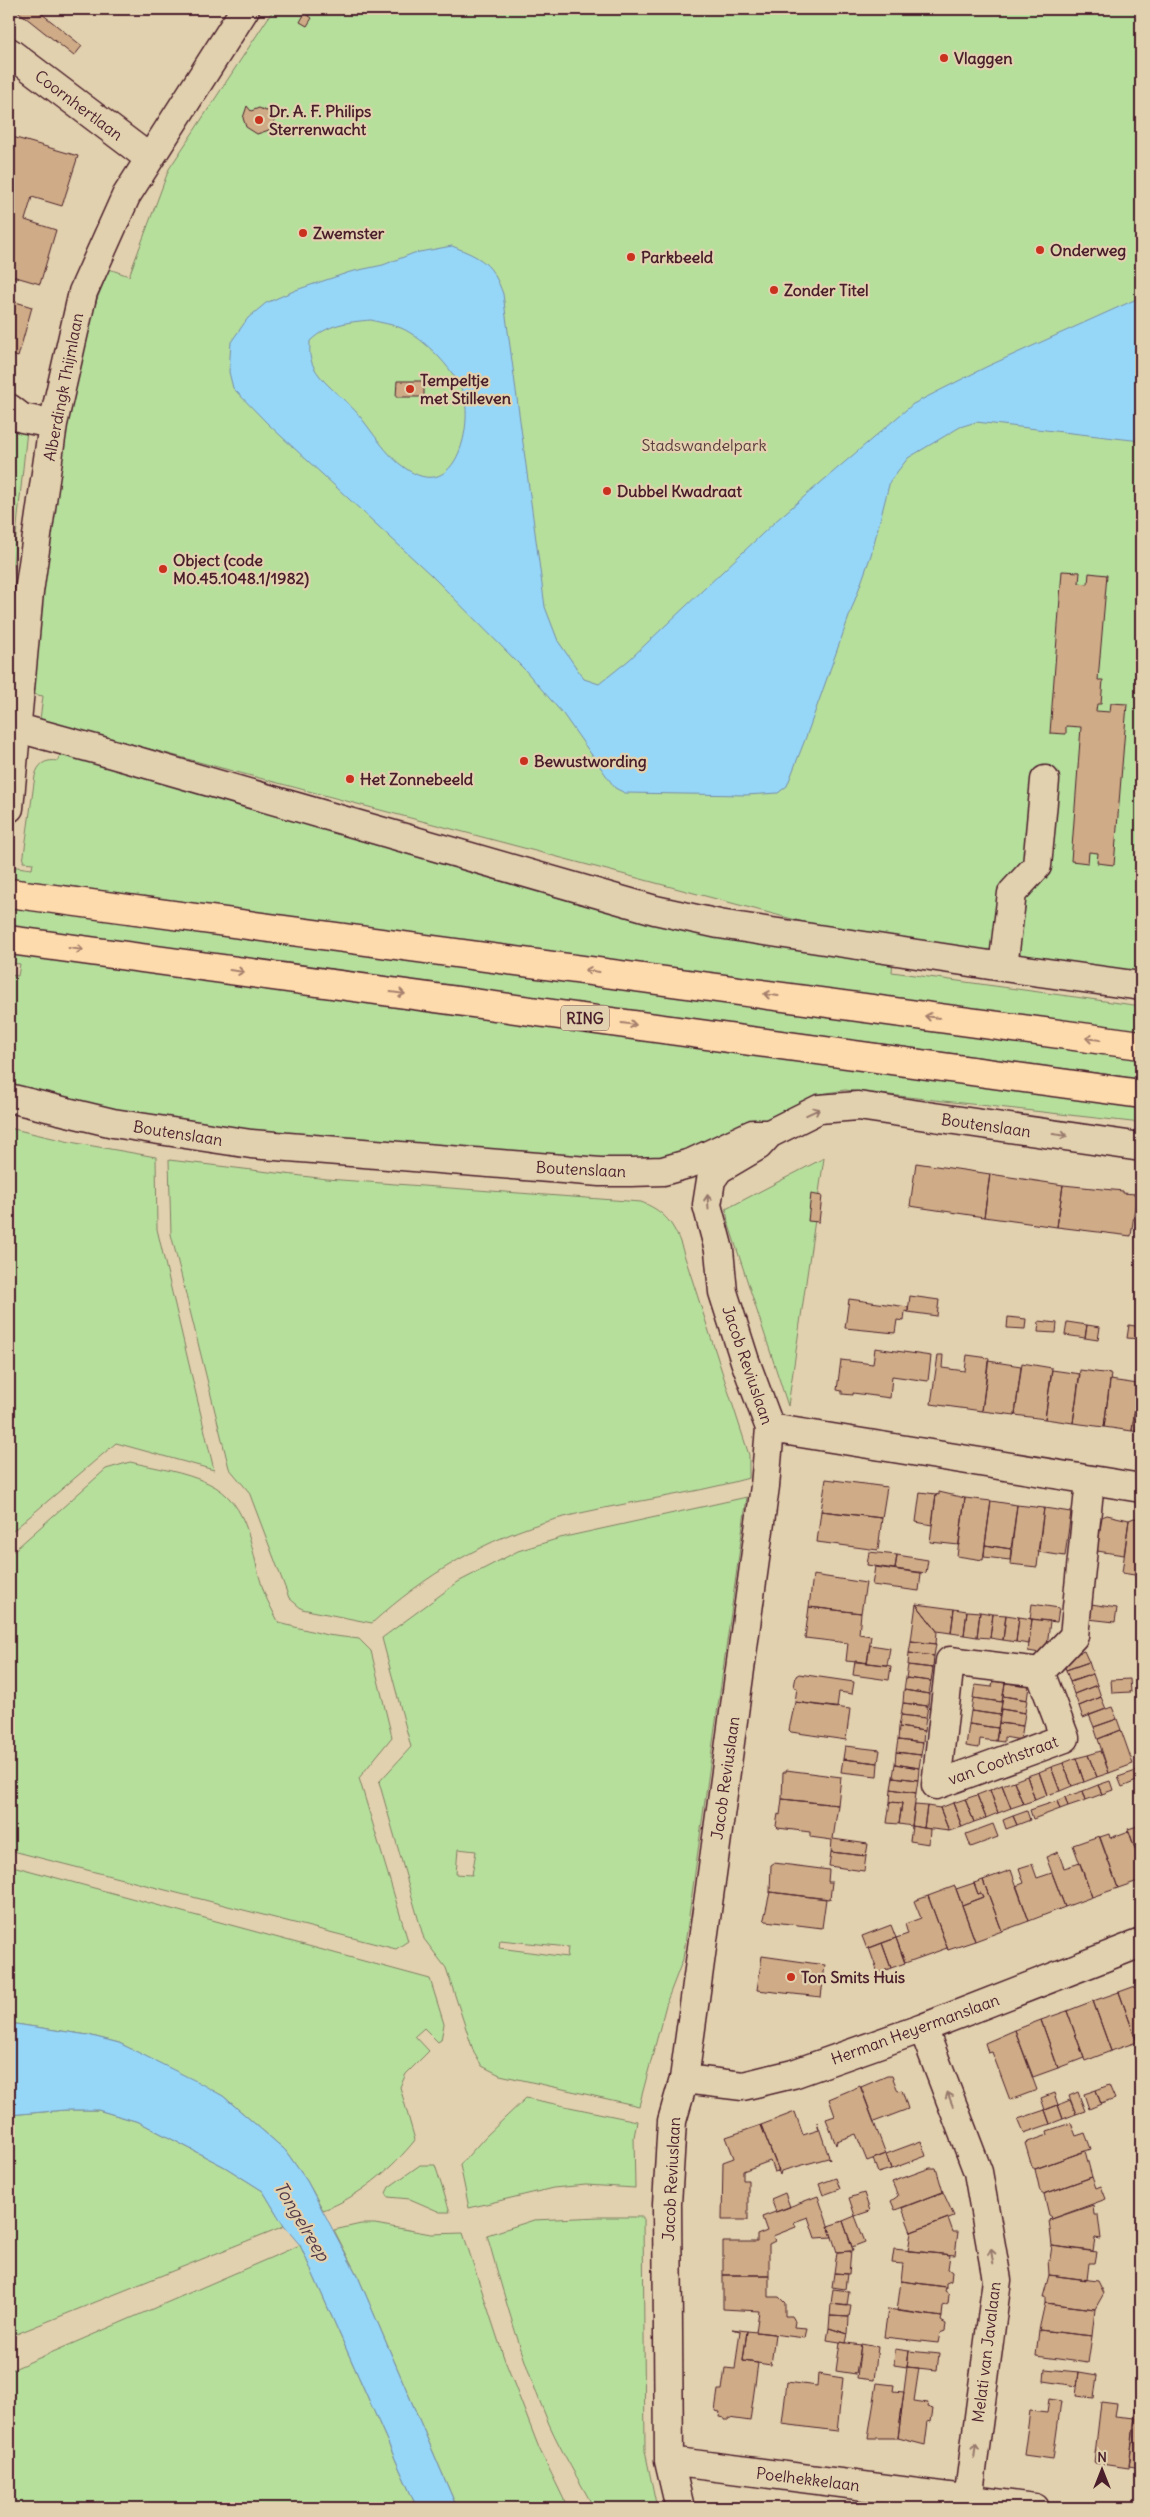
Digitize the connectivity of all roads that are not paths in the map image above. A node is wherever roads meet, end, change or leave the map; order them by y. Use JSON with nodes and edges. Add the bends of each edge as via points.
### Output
{"nodes":[{"id":1,"x":245,"y":9,"type":"edge"},
{"id":2,"x":9,"y":52,"type":"edge"},
{"id":3,"x":149,"y":158,"type":"junction"},
{"id":4,"x":9,"y":408,"type":"edge"},
{"id":5,"x":54,"y":424,"type":"junction"},
{"id":6,"x":13,"y":728,"type":"edge"},
{"id":7,"x":1045,"y":780,"type":"dead end"},
{"id":8,"x":9,"y":808,"type":"edge"},
{"id":9,"x":22,"y":894,"type":"edge"},
{"id":10,"x":18,"y":941,"type":"edge"},
{"id":11,"x":1003,"y":967,"type":"junction"},
{"id":12,"x":1141,"y":986,"type":"edge"},
{"id":13,"x":1141,"y":1045,"type":"edge"},
{"id":14,"x":1141,"y":1094,"type":"edge"},
{"id":15,"x":9,"y":1098,"type":"edge"},
{"id":16,"x":769,"y":1134,"type":"junction"},
{"id":17,"x":1141,"y":1147,"type":"edge"},
{"id":18,"x":770,"y":1428,"type":"junction"},
{"id":19,"x":1090,"y":1481,"type":"junction"},
{"id":20,"x":1141,"y":1488,"type":"edge"},
{"id":21,"x":1040,"y":1672,"type":"junction"},
{"id":22,"x":1141,"y":1943,"type":"edge"},
{"id":23,"x":923,"y":2028,"type":"junction"},
{"id":24,"x":684,"y":2079,"type":"junction"},
{"id":25,"x":669,"y":2461,"type":"junction"},
{"id":26,"x":968,"y":2504,"type":"edge"},
{"id":27,"x":683,"y":2508,"type":"edge"},
{"id":28,"x":1035,"y":2508,"type":"edge"}],
"edges":[{"from":1,"to":3,"type":"street","name":"Alberdingk Thijmlaan"},
{"from":2,"to":3,"type":"street","name":"Coornhertlaan"},
{"from":3,"to":5,"type":"street","name":"Alberdingk Thijmlaan","via":[[126,196],[83,292]]},
{"from":4,"to":5,"type":"street","via":[[22,418]]},
{"from":5,"to":6,"type":"street","name":"Alberdingk Thijmlaan"},
{"from":6,"to":8,"type":"street","name":"Alberdingk Thijmlaan"},
{"from":6,"to":11,"type":"street","via":[[655,910],[719,924]]},
{"from":7,"to":11,"type":"street","via":[[1037,866],[1012,893]]},
{"from":13,"to":9,"type":"main road","one_way":true},
{"from":10,"to":14,"type":"main road","number":"RING","one_way":true},
{"from":11,"to":12,"type":"street"},
{"from":15,"to":16,"type":"street","name":"Boutenslaan","via":[[113,1123],[251,1144],[600,1172],[663,1171],[691,1163],[753,1134]]},
{"from":16,"to":17,"type":"street","name":"Boutenslaan","one_way":true,"via":[[819,1109],[858,1106]]},
{"from":18,"to":16,"type":"street","name":"Jacob Reviuslaan","one_way":true,"via":[[744,1361],[724,1292],[707,1205],[711,1180],[718,1169],[758,1146]]},
{"from":18,"to":19,"type":"street"},
{"from":18,"to":24,"type":"street","name":"Jacob Reviuslaan","via":[[765,1486]]},
{"from":19,"to":20,"type":"street"},
{"from":19,"to":21,"type":"street","via":[[1074,1636]]},
{"from":21,"to":21,"type":"street","name":"van Coothstraat","via":[[950,1661],[936,1785],[1065,1738]]},
{"from":22,"to":23,"type":"street","name":"Herman Heyermanslaan"},
{"from":23,"to":24,"type":"street","name":"Herman Heyermanslaan","via":[[793,2074],[743,2086]]},
{"from":26,"to":23,"type":"street","name":"Melati van Javalaan","one_way":true,"via":[[997,2280],[978,2172]]},
{"from":24,"to":25,"type":"street","name":"Jacob Reviuslaan","via":[[672,2121],[667,2204]]},
{"from":25,"to":26,"type":"street","name":"Poelhekkelaan"},
{"from":25,"to":27,"type":"street","name":"Jacob Reviuslaan"},
{"from":26,"to":28,"type":"street","name":"Poelhekkelaan"}]}
